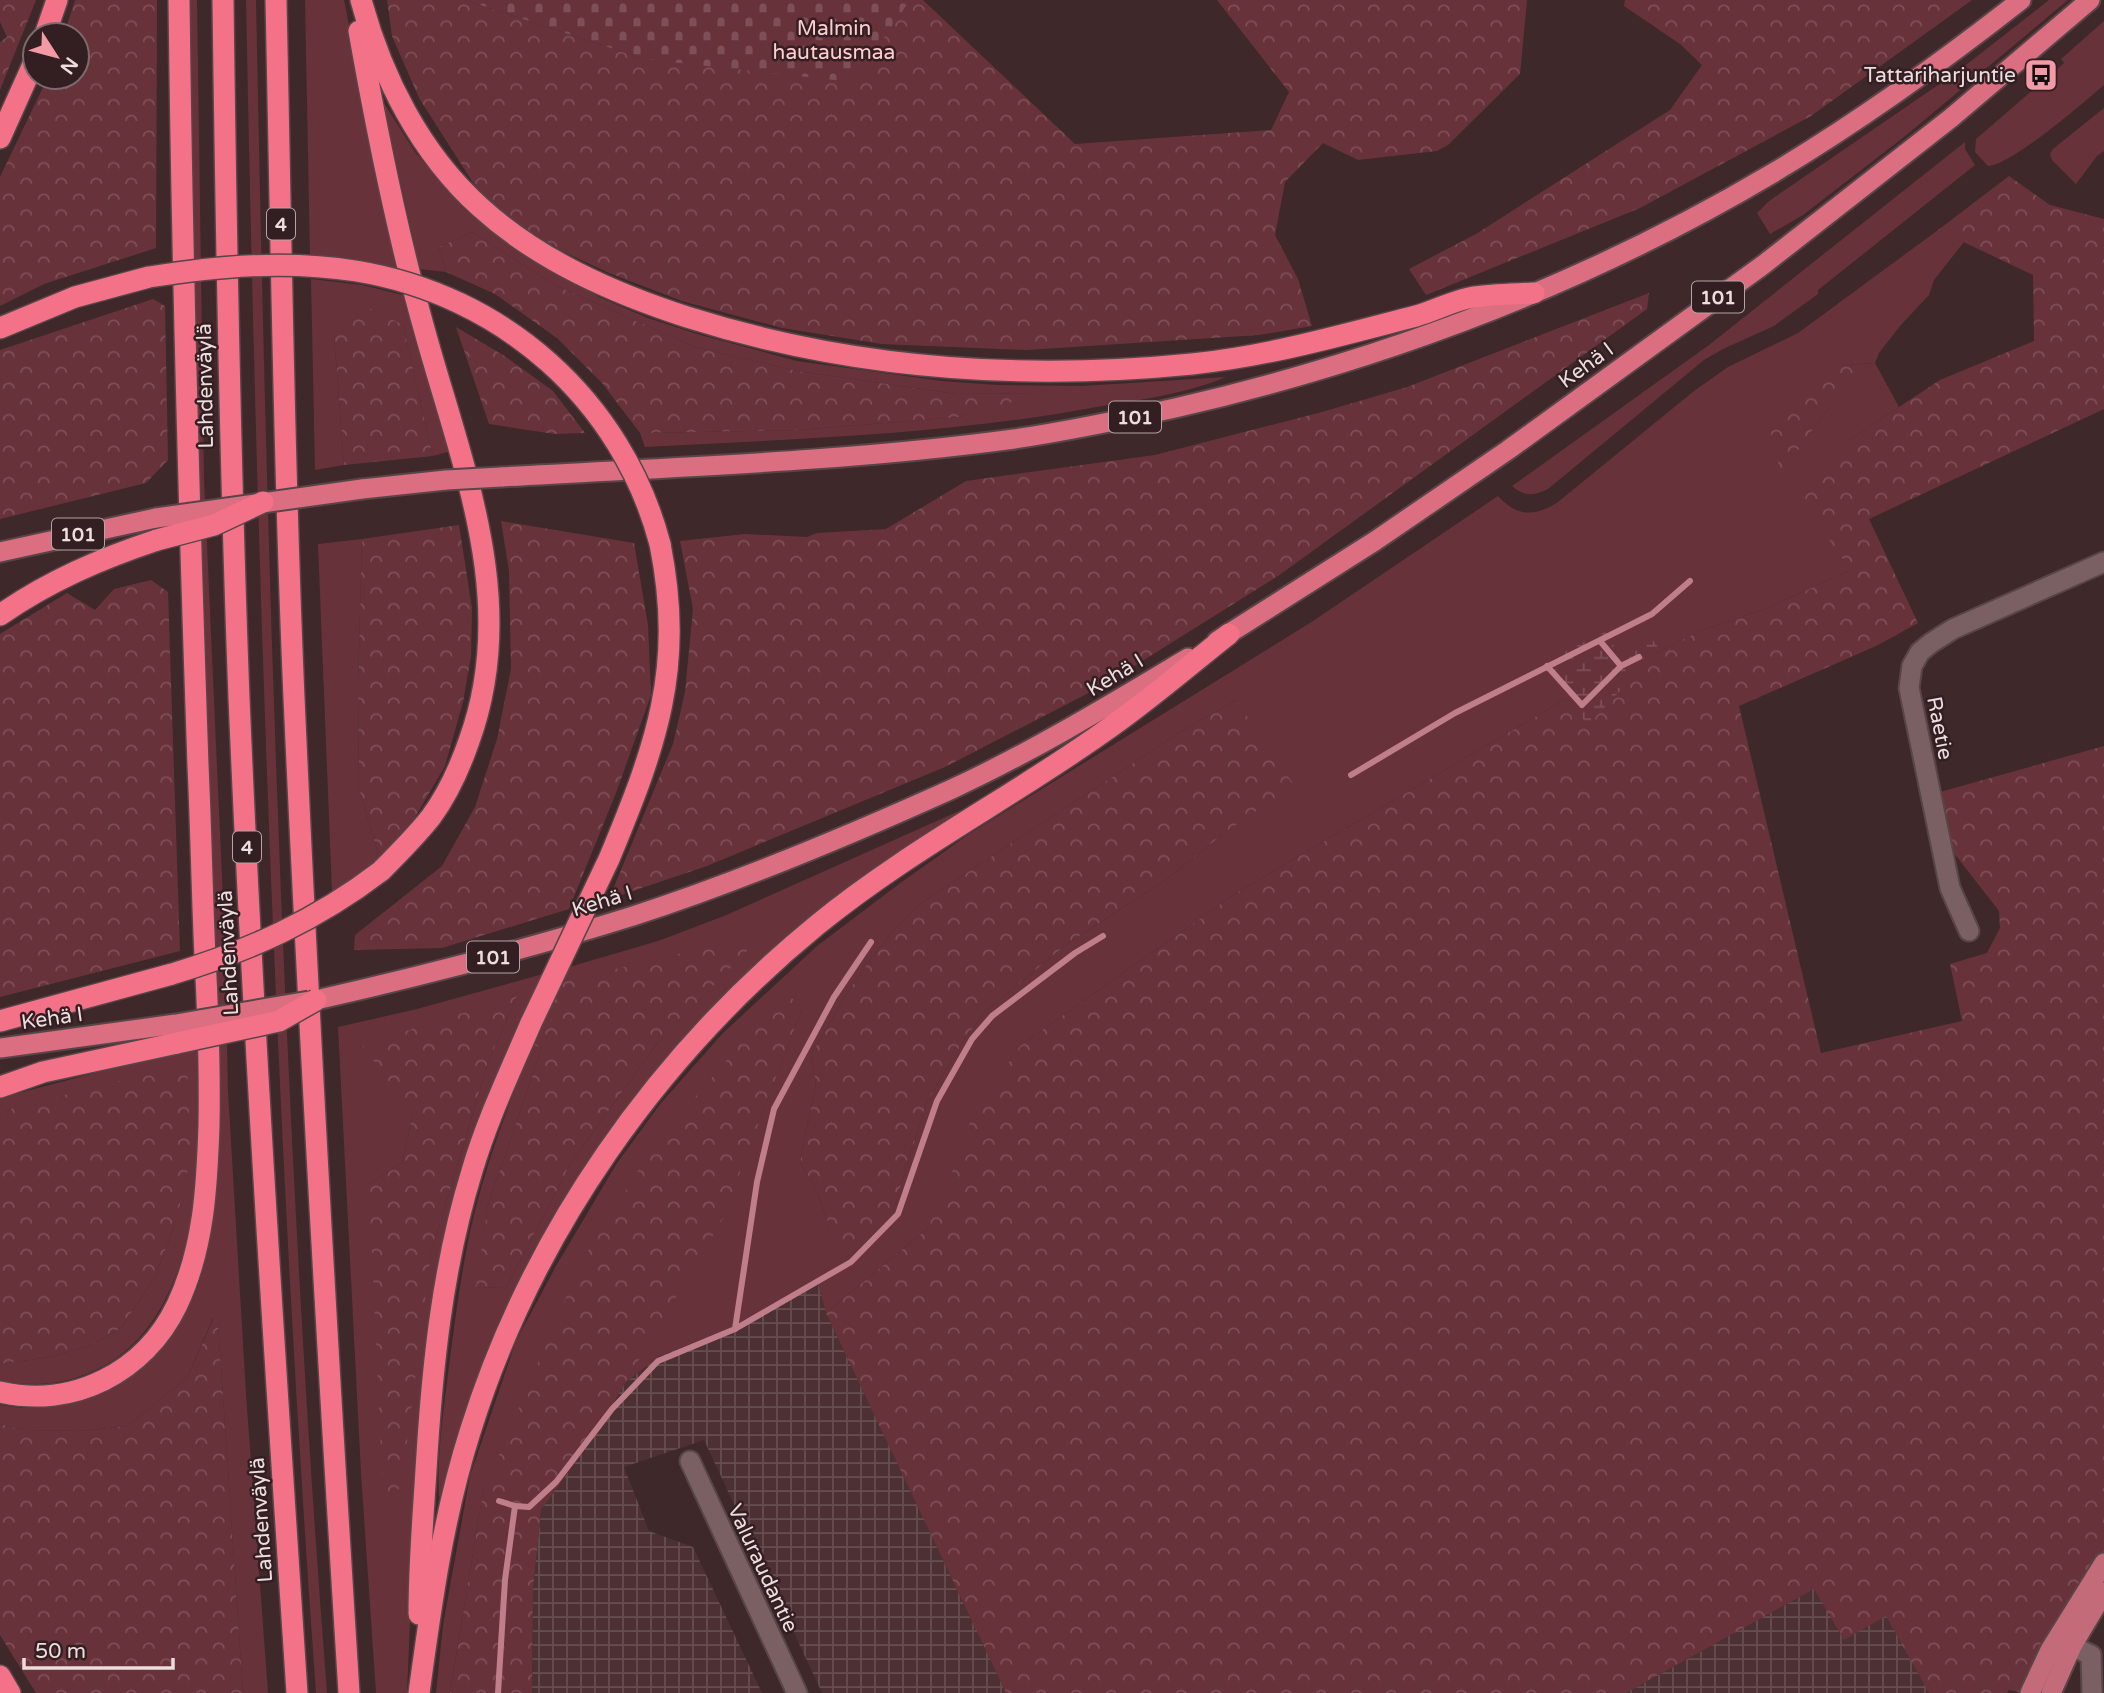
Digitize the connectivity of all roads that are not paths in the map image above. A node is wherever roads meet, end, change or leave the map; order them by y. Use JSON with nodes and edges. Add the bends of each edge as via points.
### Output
{"nodes":[{"id":1,"x":57,"y":0,"type":"edge"},
{"id":2,"x":179,"y":0,"type":"edge"},
{"id":3,"x":223,"y":0,"type":"edge"},
{"id":4,"x":276,"y":0,"type":"edge"},
{"id":5,"x":354,"y":0,"type":"edge"},
{"id":6,"x":361,"y":0,"type":"edge"},
{"id":7,"x":2021,"y":0,"type":"edge"},
{"id":8,"x":2090,"y":0,"type":"edge"},
{"id":9,"x":50,"y":21,"type":"edge"},
{"id":10,"x":23,"y":91,"type":"edge"},
{"id":11,"x":0,"y":138,"type":"edge"},
{"id":12,"x":1534,"y":293,"type":"junction"},
{"id":13,"x":0,"y":328,"type":"edge"},
{"id":14,"x":263,"y":502,"type":"junction"},
{"id":15,"x":0,"y":552,"type":"edge"},
{"id":16,"x":2104,"y":562,"type":"edge"},
{"id":17,"x":0,"y":615,"type":"edge"},
{"id":18,"x":1229,"y":634,"type":"junction"},
{"id":19,"x":1969,"y":931,"type":"dead end"},
{"id":20,"x":316,"y":1000,"type":"joint"},
{"id":21,"x":0,"y":1020,"type":"edge"},
{"id":22,"x":176,"y":1034,"type":"junction"},
{"id":23,"x":0,"y":1048,"type":"edge"},
{"id":24,"x":0,"y":1087,"type":"edge"},
{"id":25,"x":0,"y":1392,"type":"edge"},
{"id":26,"x":690,"y":1461,"type":"dead end"},
{"id":27,"x":2104,"y":1563,"type":"edge"},
{"id":28,"x":2104,"y":1592,"type":"edge"},
{"id":29,"x":2072,"y":1646,"type":"junction"},
{"id":30,"x":297,"y":1693,"type":"edge"},
{"id":31,"x":349,"y":1693,"type":"edge"},
{"id":32,"x":419,"y":1693,"type":"edge"},
{"id":33,"x":797,"y":1693,"type":"edge"},
{"id":34,"x":2030,"y":1693,"type":"edge"},
{"id":35,"x":2051,"y":1693,"type":"edge"},
{"id":36,"x":2092,"y":1693,"type":"edge"}],
"edges":[{"from":1,"to":9,"type":"highway"},
{"from":2,"to":25,"type":"highway","via":[[188,485],[210,1058],[204,1212],[190,1272],[176,1306],[149,1347],[129,1365],[87,1389],[64,1394]]},
{"from":3,"to":30,"type":"highway","name":"Lahdenväylä","number":"4","via":[[239,700],[268,1263]]},
{"from":4,"to":31,"type":"highway","number":"4","via":[[294,695]]},
{"from":5,"to":21,"type":"highway","bridge":true,"via":[[399,236],[476,507],[488,590],[490,644],[476,723],[456,774],[432,815],[381,872],[348,897],[270,940],[214,962]]},
{"from":6,"to":12,"type":"highway","via":[[373,41],[405,113],[459,186],[500,225],[573,271],[626,296],[774,343],[970,370],[1064,372],[1194,364],[1284,350],[1424,314],[1471,297]]},
{"from":7,"to":12,"type":"highway","number":"101","via":[[1922,75],[1775,172],[1665,233]]},
{"from":8,"to":18,"type":"highway","name":"Kehä I","number":"101","via":[[1951,118],[1762,265],[1508,450]]},
{"from":10,"to":11,"type":"highway"},
{"from":12,"to":14,"type":"highway","number":"101","bridge":true,"via":[[1329,367],[1093,426],[823,459],[446,480]]},
{"from":13,"to":32,"type":"highway","bridge":true,"via":[[75,297],[206,267],[314,266],[421,287],[479,312],[531,347],[571,383],[609,430],[638,479],[653,517],[665,570],[670,647],[665,696],[648,762],[609,859],[494,1106],[451,1252],[436,1338],[419,1583]]},
{"from":14,"to":15,"type":"highway","number":"101","bridge":true,"via":[[156,518]]},
{"from":14,"to":17,"type":"highway","bridge":true,"via":[[214,525],[103,558]]},
{"from":16,"to":19,"type":"street","name":"Raetie","via":[[1953,629],[1920,652],[1912,666],[1909,688],[1947,875]]},
{"from":18,"to":20,"type":"highway","name":"Kehä I","number":"101","via":[[1018,755],[796,855],[634,915],[517,951]]},
{"from":18,"to":32,"type":"highway","via":[[1103,733],[932,842],[818,924],[724,1010],[629,1121],[571,1207],[526,1291],[470,1431],[446,1521]]},
{"from":20,"to":22,"type":"highway","bridge":true,"via":[[279,1021]]},
{"from":22,"to":23,"type":"highway","name":"Kehä I"},
{"from":22,"to":24,"type":"highway"},
{"from":26,"to":33,"type":"street","name":"Valuraudantie"},
{"from":27,"to":34,"type":"main road","via":[[2050,1650]]},
{"from":28,"to":29,"type":"main road"},
{"from":29,"to":35,"type":"main road"},
{"from":29,"to":36,"type":"street","via":[[2091,1655]]}]}
